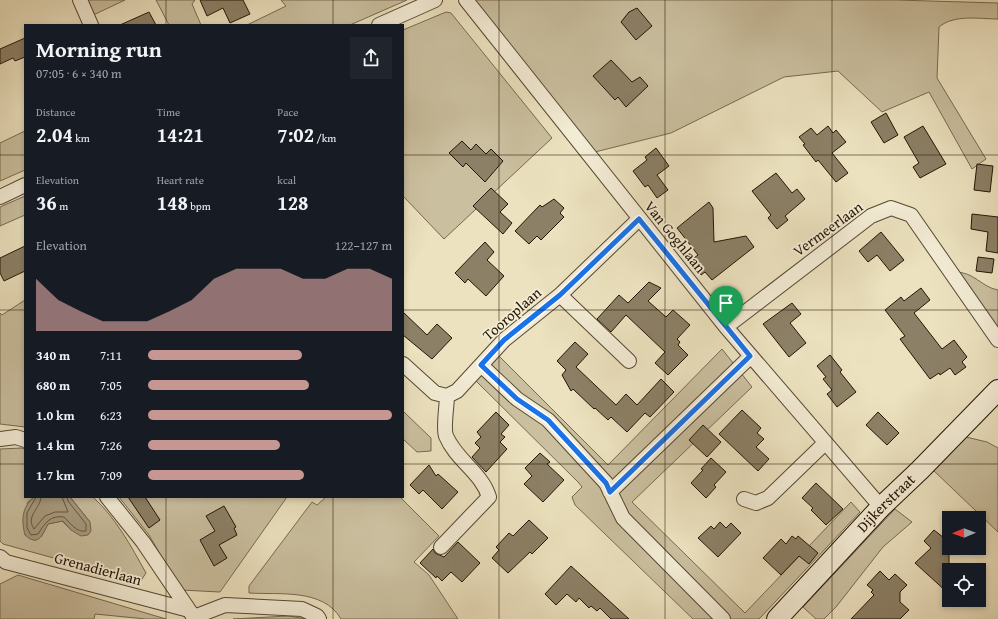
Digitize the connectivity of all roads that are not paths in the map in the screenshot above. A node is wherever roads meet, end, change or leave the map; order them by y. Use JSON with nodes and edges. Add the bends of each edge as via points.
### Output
{"nodes":[{"id":1,"x":80,"y":0,"type":"edge"},
{"id":2,"x":435,"y":0,"type":"edge"},
{"id":3,"x":466,"y":0,"type":"edge"},
{"id":4,"x":91,"y":24,"type":"edge"},
{"id":5,"x":381,"y":24,"type":"edge"},
{"id":6,"x":24,"y":185,"type":"edge"},
{"id":7,"x":0,"y":197,"type":"edge"},
{"id":8,"x":639,"y":219,"type":"junction"},
{"id":9,"x":560,"y":295,"type":"junction"},
{"id":10,"x":726,"y":327,"type":"junction"},
{"id":11,"x":998,"y":340,"type":"edge"},
{"id":12,"x":750,"y":356,"type":"junction"},
{"id":13,"x":629,"y":361,"type":"dead end"},
{"id":14,"x":404,"y":365,"type":"edge"},
{"id":15,"x":481,"y":365,"type":"junction"},
{"id":16,"x":998,"y":390,"type":"edge"},
{"id":17,"x":447,"y":396,"type":"junction"},
{"id":18,"x":0,"y":439,"type":"edge"},
{"id":19,"x":24,"y":440,"type":"edge"},
{"id":20,"x":825,"y":443,"type":"junction"},
{"id":21,"x":610,"y":492,"type":"junction"},
{"id":22,"x":108,"y":498,"type":"edge"},
{"id":23,"x":744,"y":499,"type":"dead end"},
{"id":24,"x":881,"y":507,"type":"junction"},
{"id":25,"x":442,"y":547,"type":"dead end"},
{"id":26,"x":2,"y":562,"type":"edge"},
{"id":27,"x":192,"y":616,"type":"edge"},
{"id":28,"x":319,"y":619,"type":"edge"},
{"id":29,"x":723,"y":619,"type":"edge"},
{"id":30,"x":777,"y":619,"type":"edge"}],
"edges":[{"from":1,"to":4,"type":"street"},
{"from":2,"to":5,"type":"street"},
{"from":3,"to":8,"type":"street","name":"Van Goghlaan"},
{"from":6,"to":7,"type":"street"},
{"from":8,"to":9,"type":"street","name":"Tooroplaan"},
{"from":8,"to":10,"type":"street","name":"Van Goghlaan"},
{"from":9,"to":13,"type":"street"},
{"from":9,"to":15,"type":"street","name":"Tooroplaan","via":[[504,340]]},
{"from":10,"to":11,"type":"street","name":"Vermeerlaan","via":[[871,216],[891,208],[911,216]]},
{"from":10,"to":12,"type":"street","name":"Van Goghlaan"},
{"from":12,"to":20,"type":"street","name":"Van Goghlaan"},
{"from":12,"to":21,"type":"street"},
{"from":14,"to":17,"type":"street","via":[[435,393]]},
{"from":15,"to":17,"type":"street","name":"Tooroplaan","via":[[457,391]]},
{"from":15,"to":21,"type":"street","via":[[517,399],[548,420],[606,483]]},
{"from":16,"to":24,"type":"street","name":"Dijkerstraat"},
{"from":17,"to":25,"type":"street","via":[[446,435],[458,457],[486,488],[489,497]]},
{"from":18,"to":19,"type":"street","via":[[16,437]]},
{"from":20,"to":23,"type":"street","via":[[768,498],[756,503]]},
{"from":20,"to":24,"type":"street","name":"Van Goghlaan"},
{"from":21,"to":29,"type":"street","via":[[623,518]]},
{"from":22,"to":27,"type":"street","name":"Grenadierlaan","via":[[143,542]]},
{"from":24,"to":30,"type":"street","name":"Dijkerstraat"},
{"from":26,"to":27,"type":"street","name":"Grenadierlaan"},
{"from":27,"to":28,"type":"street","via":[[225,605],[302,609]]}]}
